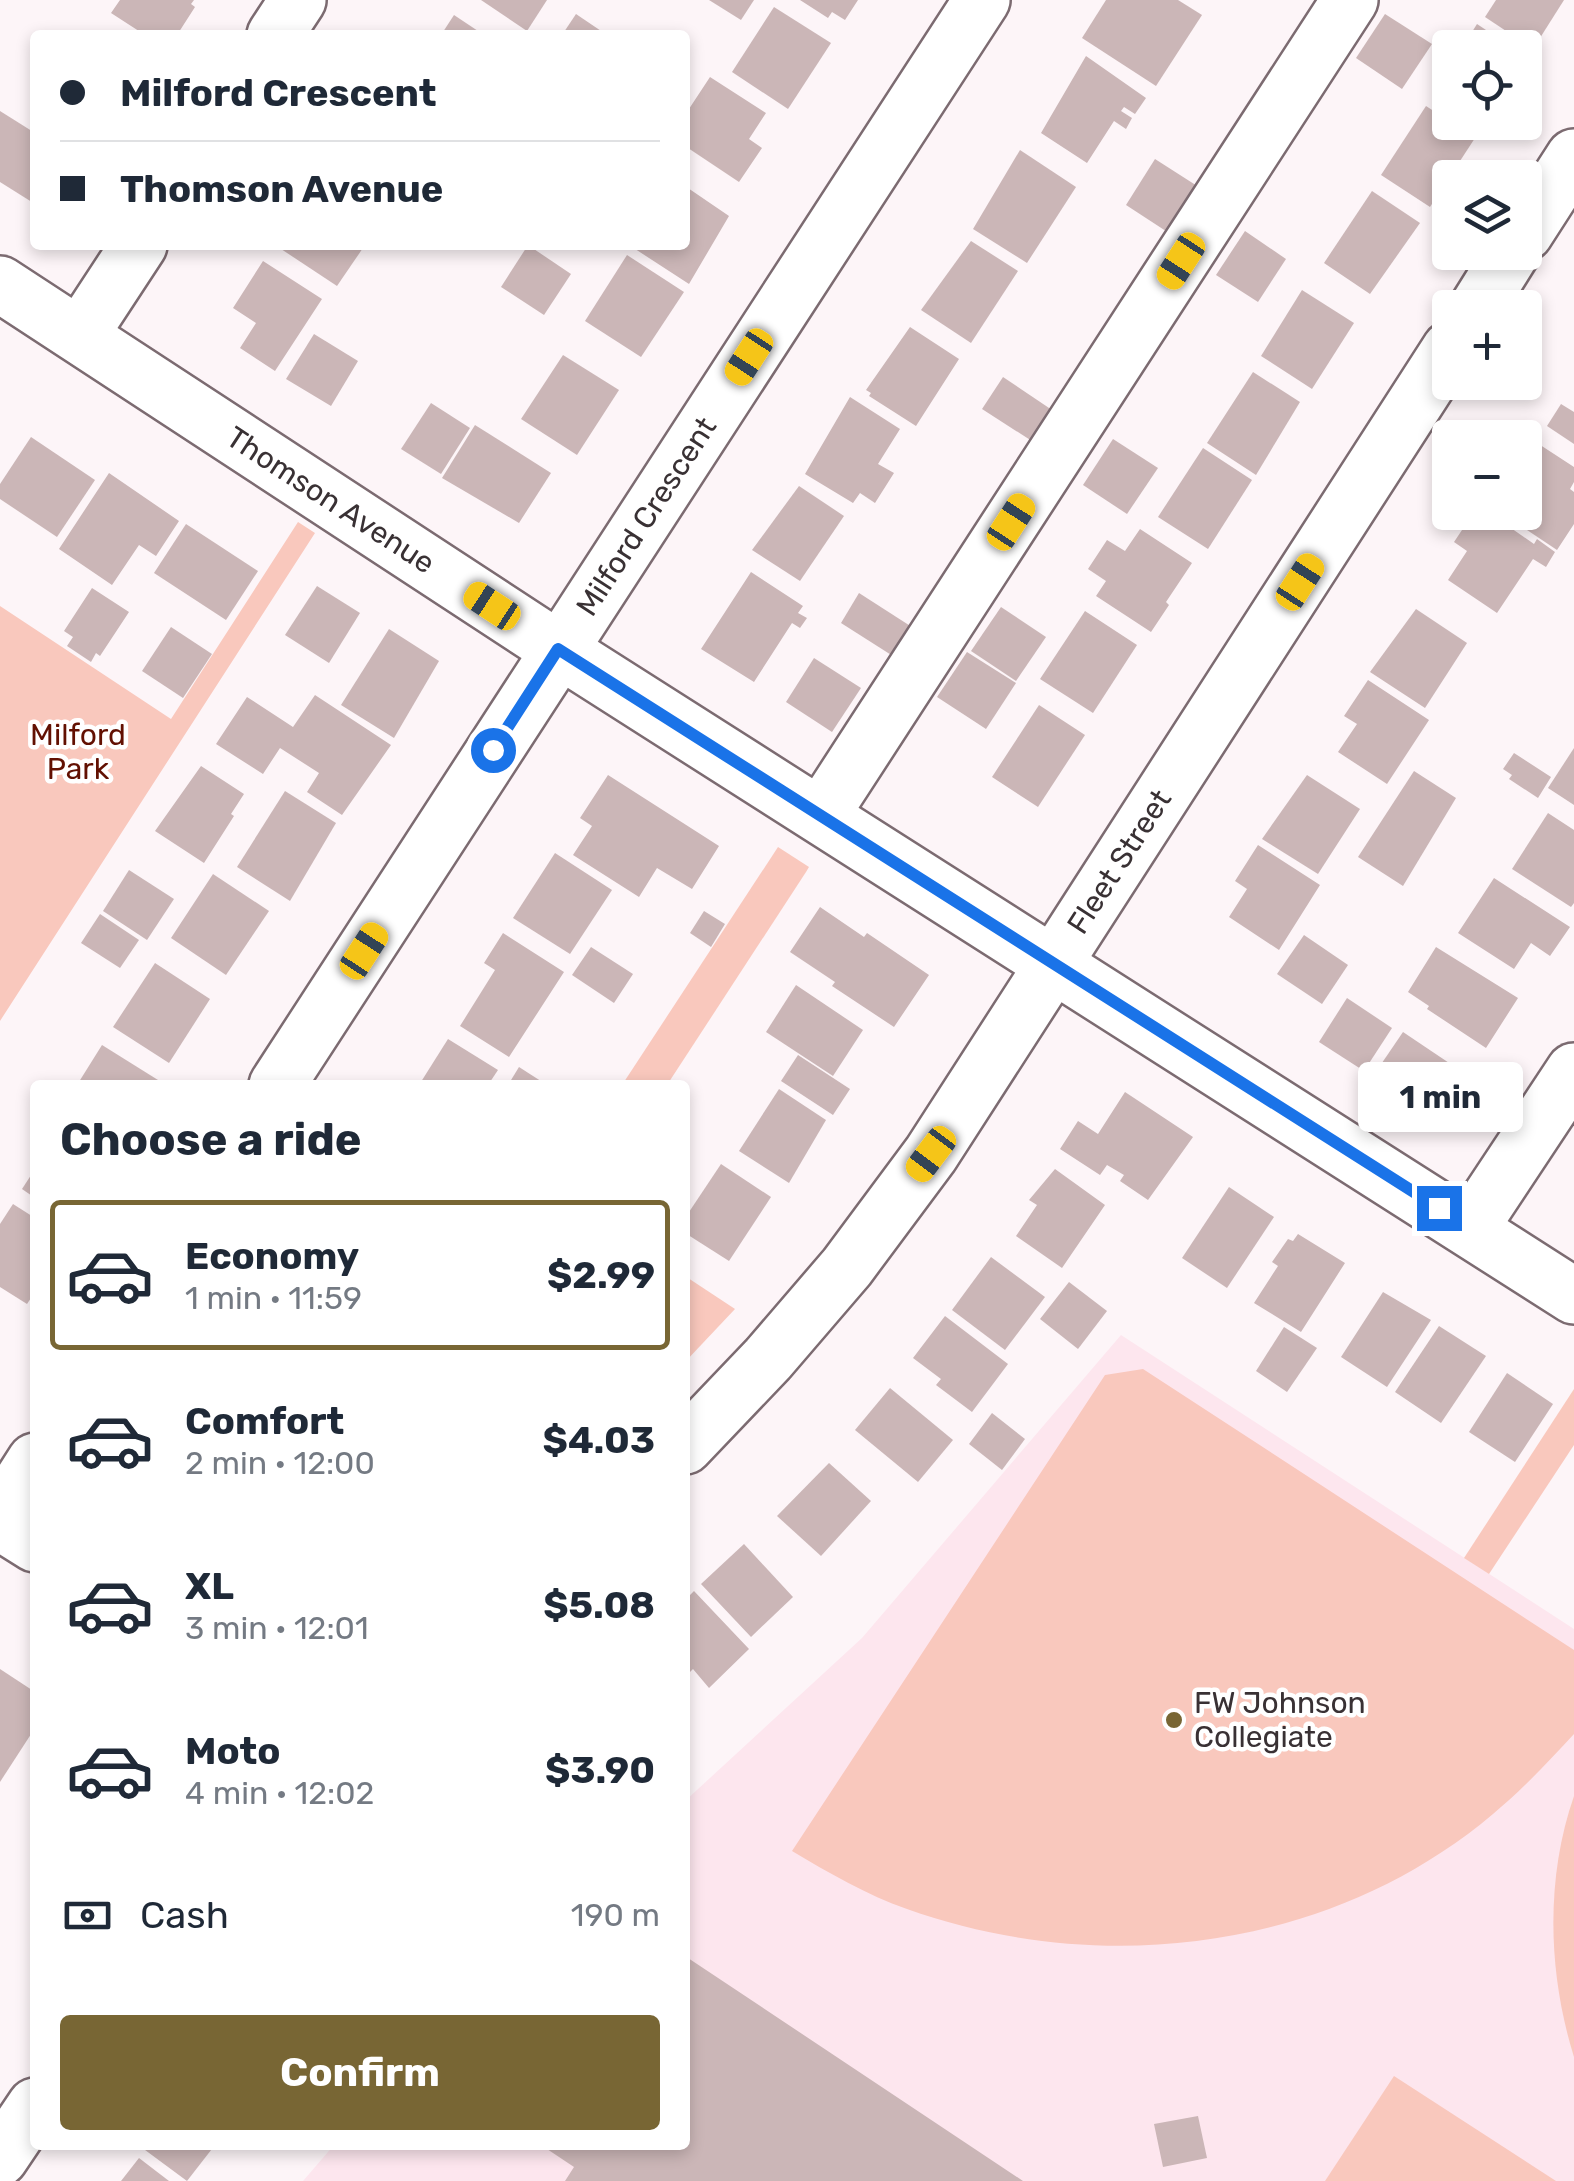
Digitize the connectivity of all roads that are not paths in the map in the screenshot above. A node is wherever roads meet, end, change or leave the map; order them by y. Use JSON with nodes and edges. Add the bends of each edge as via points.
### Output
{"nodes":[{"id":1,"x":298,"y":0,"type":"edge"},
{"id":2,"x":982,"y":0,"type":"edge"},
{"id":3,"x":1350,"y":0,"type":"edge"},
{"id":4,"x":278,"y":30,"type":"edge"},
{"id":5,"x":1574,"y":156,"type":"edge"},
{"id":6,"x":1542,"y":206,"type":"edge"},
{"id":7,"x":136,"y":250,"type":"edge"},
{"id":8,"x":0,"y":284,"type":"edge"},
{"id":9,"x":80,"y":335,"type":"junction"},
{"id":10,"x":1432,"y":378,"type":"edge"},
{"id":11,"x":558,"y":649,"type":"junction"},
{"id":12,"x":821,"y":815,"type":"junction"},
{"id":13,"x":1055,"y":964,"type":"junction"},
{"id":14,"x":1574,"y":1072,"type":"edge"},
{"id":15,"x":280,"y":1080,"type":"edge"},
{"id":16,"x":1470,"y":1228,"type":"junction"},
{"id":17,"x":1574,"y":1296,"type":"edge"},
{"id":18,"x":690,"y":1441,"type":"edge"},
{"id":19,"x":30,"y":1469,"type":"edge"},
{"id":20,"x":0,"y":1519,"type":"edge"},
{"id":21,"x":30,"y":1540,"type":"edge"},
{"id":22,"x":30,"y":2113,"type":"edge"},
{"id":23,"x":0,"y":2158,"type":"edge"}],
"edges":[{"from":1,"to":4,"type":"street"},
{"from":2,"to":11,"type":"street","name":"Milford Crescent"},
{"from":3,"to":12,"type":"street"},
{"from":5,"to":6,"type":"street"},
{"from":7,"to":9,"type":"street"},
{"from":8,"to":9,"type":"street","name":"Thomson Avenue"},
{"from":9,"to":11,"type":"street","name":"Thomson Avenue"},
{"from":10,"to":13,"type":"street","name":"Fleet Street"},
{"from":11,"to":12,"type":"street","name":"Thomson Avenue"},
{"from":11,"to":15,"type":"street","name":"Milford Crescent"},
{"from":12,"to":13,"type":"street","name":"Thomson Avenue"},
{"from":13,"to":16,"type":"street","name":"Thomson Avenue"},
{"from":13,"to":18,"type":"street","name":"Fleet Street","via":[[931,1154],[848,1266]]},
{"from":14,"to":16,"type":"street"},
{"from":16,"to":17,"type":"street","name":"Thomson Avenue"},
{"from":19,"to":20,"type":"street"},
{"from":20,"to":21,"type":"street"},
{"from":22,"to":23,"type":"street"}]}
